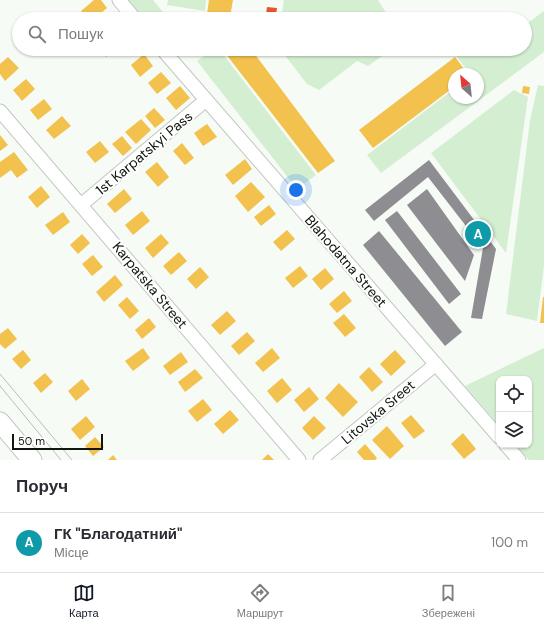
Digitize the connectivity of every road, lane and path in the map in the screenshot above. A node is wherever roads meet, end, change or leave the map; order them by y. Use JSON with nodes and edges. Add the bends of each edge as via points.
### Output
{"nodes":[{"id":1,"x":119,"y":0,"type":"edge"},
{"id":2,"x":129,"y":12,"type":"edge"},
{"id":3,"x":168,"y":56,"type":"edge"},
{"id":4,"x":206,"y":100,"type":"junction"},
{"id":5,"x":0,"y":110,"type":"edge"},
{"id":6,"x":82,"y":205,"type":"junction"},
{"id":7,"x":436,"y":364,"type":"junction"},
{"id":8,"x":0,"y":422,"type":"edge"},
{"id":9,"x":496,"y":434,"type":"edge"},
{"id":10,"x":509,"y":448,"type":"edge"},
{"id":11,"x":32,"y":460,"type":"edge"},
{"id":12,"x":299,"y":460,"type":"edge"},
{"id":13,"x":320,"y":460,"type":"edge"},
{"id":14,"x":519,"y":460,"type":"edge"}],
"edges":[{"from":1,"to":2,"type":"street"},
{"from":3,"to":4,"type":"street","name":"Blahodatna Street"},
{"from":4,"to":6,"type":"street","name":"1st Karpatskyi Pass"},
{"from":4,"to":7,"type":"street","name":"Blahodatna Street"},
{"from":5,"to":6,"type":"street","name":"Karpatska Street"},
{"from":6,"to":12,"type":"street","name":"Karpatska Street"},
{"from":7,"to":9,"type":"street","name":"Blahodatna Street"},
{"from":7,"to":13,"type":"street","name":"Litovska Sreet"},
{"from":8,"to":11,"type":"main road"},
{"from":10,"to":14,"type":"street"}]}
